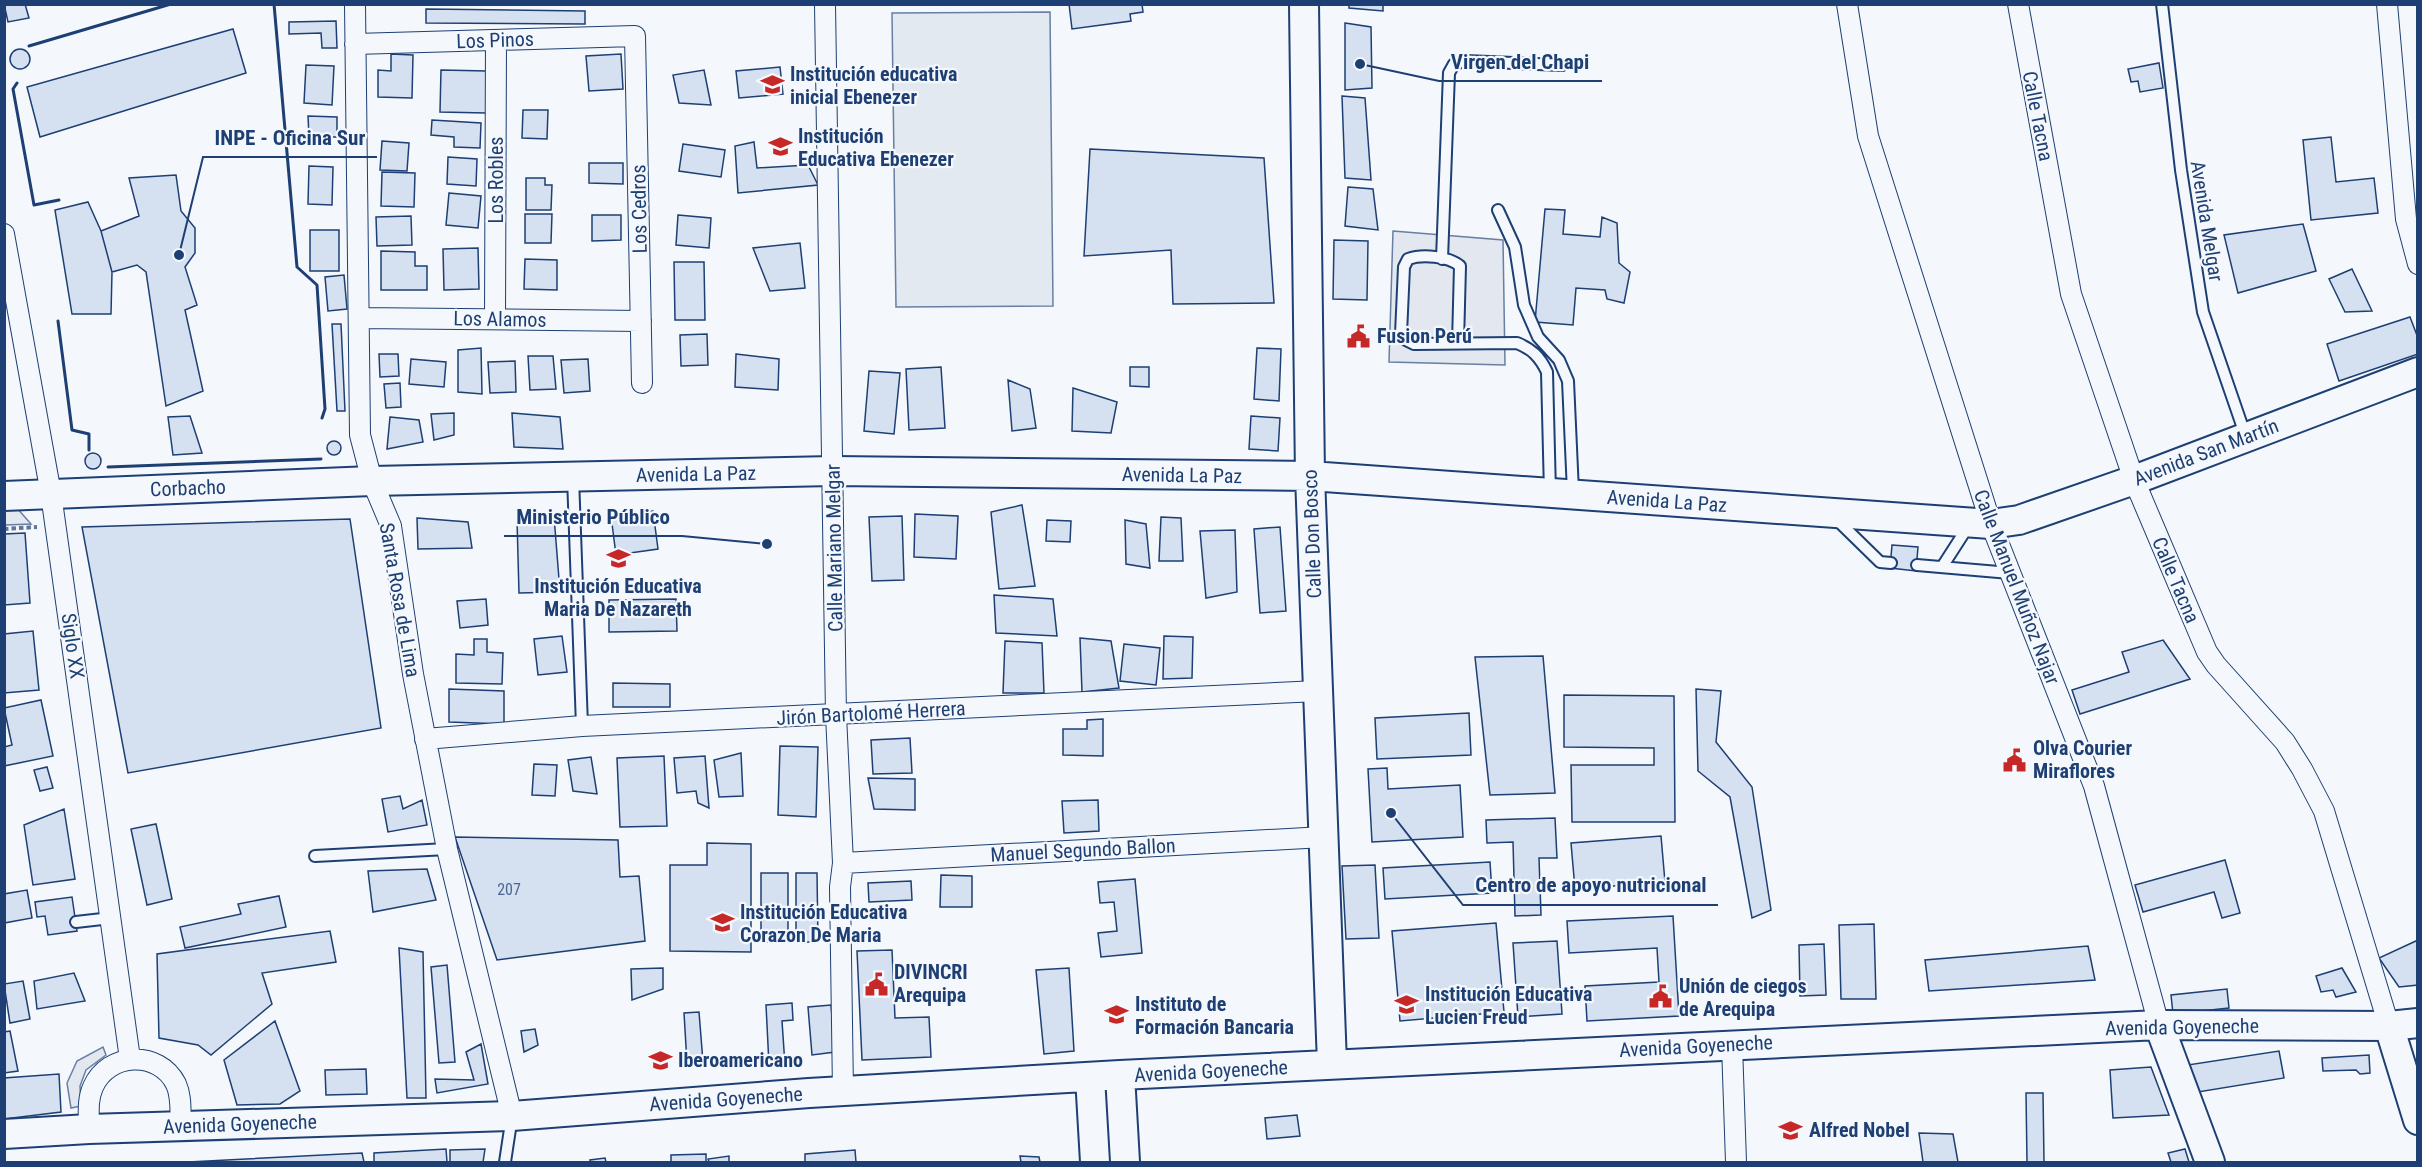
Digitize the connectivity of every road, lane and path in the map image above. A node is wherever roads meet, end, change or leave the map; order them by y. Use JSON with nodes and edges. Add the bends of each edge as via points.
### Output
{"nodes":[{"id":1,"x":355,"y":4,"type":"edge"},
{"id":2,"x":825,"y":4,"type":"edge"},
{"id":3,"x":1304,"y":4,"type":"edge"},
{"id":4,"x":1847,"y":4,"type":"edge"},
{"id":5,"x":2018,"y":4,"type":"edge"},
{"id":6,"x":2162,"y":4,"type":"edge"},
{"id":7,"x":2387,"y":4,"type":"edge"},
{"id":8,"x":635,"y":36,"type":"joint"},
{"id":9,"x":496,"y":40,"type":"junction"},
{"id":10,"x":355,"y":44,"type":"junction"},
{"id":11,"x":1562,"y":65,"type":"dead end"},
{"id":12,"x":1498,"y":210,"type":"dead end"},
{"id":13,"x":4,"y":234,"type":"edge"},
{"id":14,"x":1442,"y":259,"type":"junction"},
{"id":15,"x":2418,"y":264,"type":"edge"},
{"id":16,"x":359,"y":318,"type":"junction"},
{"id":17,"x":495,"y":319,"type":"junction"},
{"id":18,"x":641,"y":321,"type":"junction"},
{"id":19,"x":1458,"y":343,"type":"junction"},
{"id":20,"x":2418,"y":372,"type":"edge"},
{"id":21,"x":642,"y":383,"type":"dead end"},
{"id":22,"x":2246,"y":437,"type":"junction"},
{"id":23,"x":833,"y":471,"type":"junction"},
{"id":24,"x":1310,"y":476,"type":"junction"},
{"id":25,"x":573,"y":477,"type":"junction"},
{"id":26,"x":2134,"y":480,"type":"junction"},
{"id":27,"x":372,"y":481,"type":"junction"},
{"id":28,"x":51,"y":494,"type":"junction"},
{"id":29,"x":1561,"y":494,"type":"junction"},
{"id":30,"x":4,"y":496,"type":"edge"},
{"id":31,"x":1830,"y":513,"type":"junction"},
{"id":32,"x":1981,"y":523,"type":"junction"},
{"id":33,"x":55,"y":527,"type":"junction"},
{"id":34,"x":4,"y":529,"type":"edge"},
{"id":35,"x":1890,"y":563,"type":"dead end"},
{"id":36,"x":1917,"y":565,"type":"dead end"},
{"id":37,"x":1942,"y":567,"type":"junction"},
{"id":38,"x":2010,"y":573,"type":"junction"},
{"id":39,"x":1318,"y":691,"type":"junction"},
{"id":40,"x":836,"y":715,"type":"junction"},
{"id":41,"x":582,"y":726,"type":"junction"},
{"id":42,"x":425,"y":739,"type":"junction"},
{"id":43,"x":1324,"y":837,"type":"junction"},
{"id":44,"x":447,"y":849,"type":"junction"},
{"id":45,"x":315,"y":856,"type":"dead end"},
{"id":46,"x":843,"y":863,"type":"junction"},
{"id":47,"x":111,"y":918,"type":"junction"},
{"id":48,"x":76,"y":922,"type":"dead end"},
{"id":49,"x":2418,"y":1023,"type":"edge"},
{"id":50,"x":2159,"y":1025,"type":"junction"},
{"id":51,"x":2390,"y":1026,"type":"junction"},
{"id":52,"x":1732,"y":1045,"type":"junction"},
{"id":53,"x":130,"y":1059,"type":"junction"},
{"id":54,"x":1332,"y":1064,"type":"junction"},
{"id":55,"x":1120,"y":1076,"type":"junction"},
{"id":56,"x":1090,"y":1077,"type":"junction"},
{"id":57,"x":843,"y":1091,"type":"junction"},
{"id":58,"x":513,"y":1116,"type":"junction"},
{"id":59,"x":2418,"y":1120,"type":"edge"},
{"id":60,"x":181,"y":1126,"type":"junction"},
{"id":61,"x":89,"y":1129,"type":"junction"},
{"id":62,"x":4,"y":1134,"type":"edge"},
{"id":63,"x":505,"y":1162,"type":"edge"},
{"id":64,"x":1095,"y":1162,"type":"edge"},
{"id":65,"x":1125,"y":1162,"type":"edge"},
{"id":66,"x":1736,"y":1162,"type":"edge"},
{"id":67,"x":2210,"y":1162,"type":"edge"}],
"edges":[{"from":1,"to":10,"type":"street","name":"Santa Rosa de Lima"},
{"from":2,"to":23,"type":"street","name":"Calle Mariano Melgar"},
{"from":3,"to":24,"type":"street","name":"Calle Don Bosco"},
{"from":4,"to":32,"type":"street","name":"Calle Manuel Muñoz Najar","via":[[1868,136]]},
{"from":5,"to":26,"type":"street","name":"Calle Tacna","via":[[2071,294]]},
{"from":6,"to":22,"type":"lane","name":"Avenida Melgar","via":[[2181,170],[2203,312]]},
{"from":7,"to":15,"type":"street","via":[[2406,219]]},
{"from":8,"to":9,"type":"street","name":"Los Pinos"},
{"from":8,"to":18,"type":"street","name":"Los Cedros"},
{"from":9,"to":10,"type":"street","name":"Los Pinos"},
{"from":9,"to":17,"type":"street","name":"Los Robles"},
{"from":10,"to":16,"type":"street","name":"Santa Rosa de Lima"},
{"from":11,"to":14,"type":"lane","via":[[1454,64],[1449,73]]},
{"from":12,"to":29,"type":"lane","via":[[1515,247],[1524,305],[1538,337],[1559,360],[1568,381]]},
{"from":13,"to":28,"type":"street","name":"Siglo XX"},
{"from":14,"to":19,"type":"lane","via":[[1460,266]]},
{"from":14,"to":19,"type":"lane","via":[[1408,259],[1404,267],[1401,334],[1414,344]]},
{"from":16,"to":17,"type":"street","name":"Los Alamos"},
{"from":16,"to":27,"type":"street","name":"Santa Rosa de Lima","via":[[360,435]]},
{"from":17,"to":18,"type":"street","name":"Los Alamos"},
{"from":18,"to":21,"type":"street","name":"Los Cedros"},
{"from":19,"to":29,"type":"lane","via":[[1517,343],[1540,359],[1547,372]]},
{"from":20,"to":22,"type":"street","name":"Avenida San Martín"},
{"from":22,"to":26,"type":"street","name":"Avenida San Martín"},
{"from":23,"to":24,"type":"street","name":"Avenida La Paz"},
{"from":23,"to":25,"type":"street","name":"Avenida La Paz"},
{"from":23,"to":40,"type":"street","name":"Calle Mariano Melgar"},
{"from":24,"to":29,"type":"street","name":"Avenida La Paz"},
{"from":24,"to":39,"type":"street","name":"Calle Don Bosco"},
{"from":25,"to":27,"type":"street","name":"Avenida La Paz"},
{"from":25,"to":41,"type":"lane"},
{"from":26,"to":32,"type":"street","name":"Avenida San Martín","via":[[2019,520]]},
{"from":26,"to":51,"type":"street","name":"Calle Tacna","via":[[2206,652],[2285,742],[2324,811]]},
{"from":27,"to":28,"type":"street","name":"Corbacho"},
{"from":27,"to":42,"type":"street","name":"Santa Rosa de Lima","via":[[390,526]]},
{"from":28,"to":30,"type":"street","name":"Corbacho"},
{"from":28,"to":33,"type":"street","name":"Siglo XX"},
{"from":29,"to":31,"type":"street","name":"Avenida La Paz"},
{"from":31,"to":32,"type":"street","name":"Avenida La Paz"},
{"from":31,"to":35,"type":"lane","via":[[1880,562]]},
{"from":32,"to":37,"type":"lane"},
{"from":32,"to":38,"type":"street","name":"Calle Manuel Muñoz Najar"},
{"from":33,"to":34,"type":"path"},
{"from":33,"to":47,"type":"street","name":"Siglo XX"},
{"from":36,"to":37,"type":"lane"},
{"from":37,"to":38,"type":"lane"},
{"from":38,"to":50,"type":"street","name":"Calle Manuel Muñoz Najar","via":[[2094,786]]},
{"from":39,"to":40,"type":"street","name":"Jirón Bartolomé Herrera"},
{"from":39,"to":43,"type":"street","name":"Calle Don Bosco"},
{"from":40,"to":41,"type":"street","name":"Jirón Bartolomé Herrera"},
{"from":40,"to":46,"type":"street","name":"Calle Mariano Melgar"},
{"from":41,"to":42,"type":"street","name":"Jirón Bartolomé Herrera"},
{"from":42,"to":44,"type":"street","name":"Santa Rosa de Lima"},
{"from":43,"to":46,"type":"street","name":"Manuel Segundo Ballon"},
{"from":43,"to":54,"type":"street","name":"Calle Don Bosco"},
{"from":44,"to":45,"type":"lane"},
{"from":44,"to":58,"type":"street","name":"Santa Rosa de Lima"},
{"from":46,"to":57,"type":"street","name":"Calle Mariano Melgar"},
{"from":47,"to":48,"type":"lane"},
{"from":47,"to":53,"type":"street","name":"Siglo XX"},
{"from":49,"to":51,"type":"street","name":"Avenida Goyeneche"},
{"from":50,"to":51,"type":"street","name":"Avenida Goyeneche"},
{"from":50,"to":52,"type":"street","name":"Avenida Goyeneche"},
{"from":50,"to":67,"type":"street","name":"Calle Manuel Muñoz Najar"},
{"from":51,"to":59,"type":"street","name":"Calle Tacna"},
{"from":52,"to":54,"type":"street","name":"Avenida Goyeneche"},
{"from":52,"to":66,"type":"street"},
{"from":53,"to":60,"type":"street","via":[[157,1064],[168,1073],[180,1098]]},
{"from":53,"to":61,"type":"street","via":[[107,1068],[98,1077],[90,1100]]},
{"from":54,"to":55,"type":"street","name":"Avenida Goyeneche"},
{"from":55,"to":56,"type":"street","name":"Avenida Goyeneche"},
{"from":55,"to":65,"type":"street"},
{"from":56,"to":57,"type":"street","name":"Avenida Goyeneche"},
{"from":56,"to":64,"type":"street"},
{"from":57,"to":58,"type":"street","name":"Avenida Goyeneche"},
{"from":58,"to":60,"type":"street","name":"Avenida Goyeneche"},
{"from":58,"to":63,"type":"lane"},
{"from":60,"to":61,"type":"street","name":"Avenida Goyeneche"},
{"from":61,"to":62,"type":"street","name":"Avenida Goyeneche"}]}
